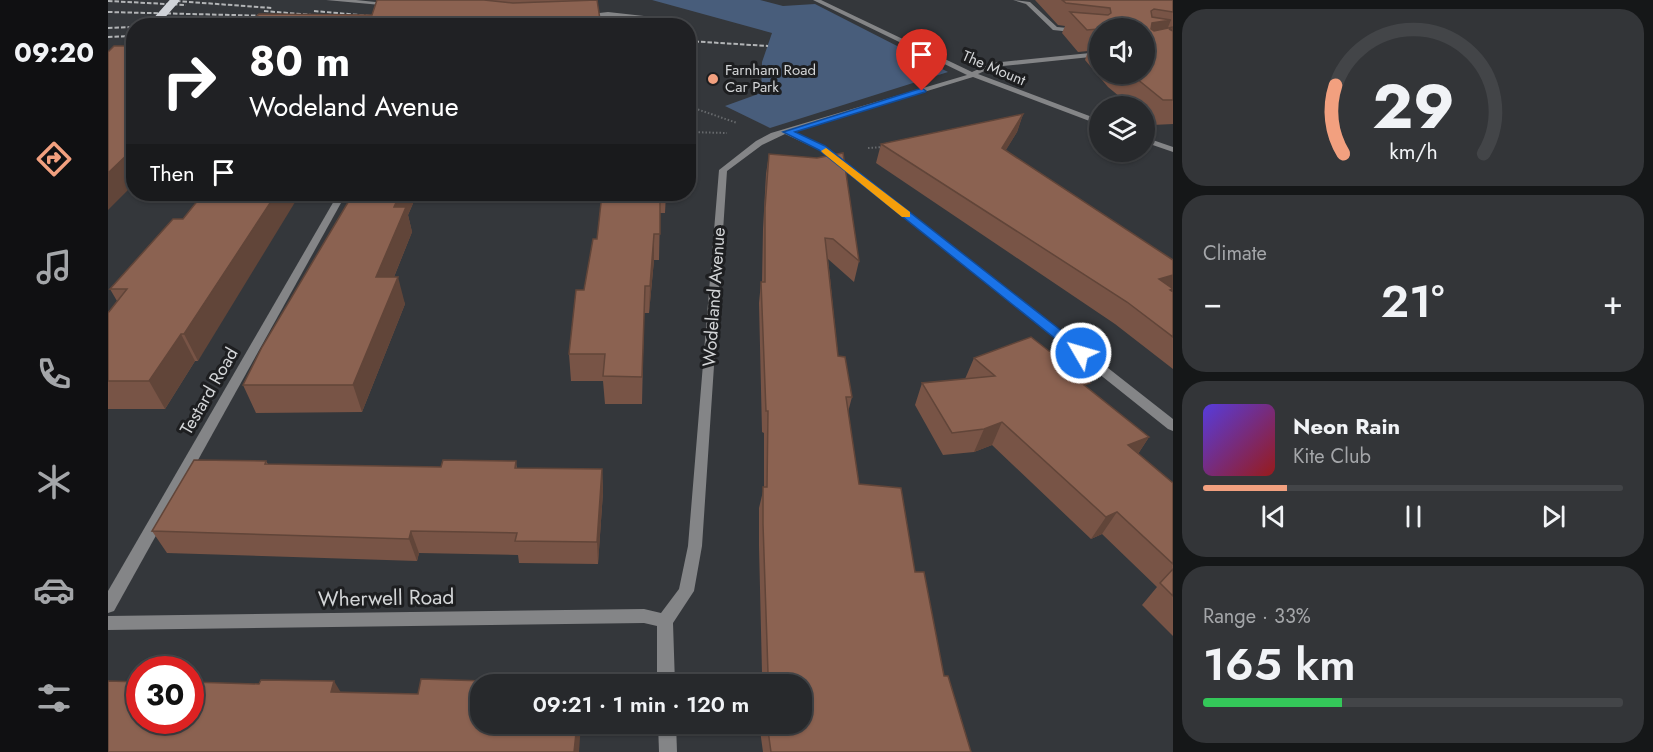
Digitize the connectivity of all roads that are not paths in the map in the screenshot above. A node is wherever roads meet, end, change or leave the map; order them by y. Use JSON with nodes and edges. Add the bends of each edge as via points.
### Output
{"nodes":[{"id":1,"x":175,"y":0,"type":"edge"},
{"id":2,"x":329,"y":0,"type":"edge"},
{"id":3,"x":816,"y":0,"type":"edge"},
{"id":4,"x":1016,"y":0,"type":"edge"},
{"id":5,"x":398,"y":5,"type":"edge"},
{"id":6,"x":573,"y":15,"type":"edge"},
{"id":7,"x":159,"y":18,"type":"edge"},
{"id":8,"x":643,"y":18,"type":"edge"},
{"id":9,"x":1089,"y":32,"type":"edge"},
{"id":10,"x":1089,"y":55,"type":"edge"},
{"id":11,"x":971,"y":74,"type":"junction"},
{"id":12,"x":1089,"y":119,"type":"edge"},
{"id":13,"x":787,"y":132,"type":"junction"},
{"id":14,"x":1155,"y":143,"type":"edge"},
{"id":15,"x":1173,"y":150,"type":"edge"},
{"id":16,"x":338,"y":201,"type":"edge"},
{"id":17,"x":1173,"y":426,"type":"edge"},
{"id":18,"x":108,"y":606,"type":"edge"},
{"id":19,"x":665,"y":621,"type":"junction"},
{"id":20,"x":108,"y":623,"type":"edge"},
{"id":21,"x":666,"y":674,"type":"edge"},
{"id":22,"x":668,"y":734,"type":"edge"},
{"id":23,"x":668,"y":752,"type":"edge"}],
"edges":[{"from":1,"to":7,"type":"main road","bridge":true},
{"from":2,"to":5,"type":"street"},
{"from":3,"to":11,"type":"street","name":"The Mount"},
{"from":4,"to":9,"type":"street","via":[[1028,3],[1055,29]]},
{"from":6,"to":8,"type":"street"},
{"from":10,"to":11,"type":"street","name":"Wodeland Avenue","via":[[992,65]]},
{"from":11,"to":12,"type":"street","name":"The Mount"},
{"from":11,"to":13,"type":"street","name":"Wodeland Avenue"},
{"from":13,"to":17,"type":"street","via":[[822,148]]},
{"from":13,"to":19,"type":"street","name":"Wodeland Avenue","via":[[774,135],[723,170],[695,546],[686,591]]},
{"from":14,"to":15,"type":"street"},
{"from":16,"to":18,"type":"street","name":"Testard Road"},
{"from":19,"to":20,"type":"street","name":"Wherwell Road","via":[[644,615]]},
{"from":19,"to":21,"type":"street"},
{"from":22,"to":23,"type":"street"}]}
